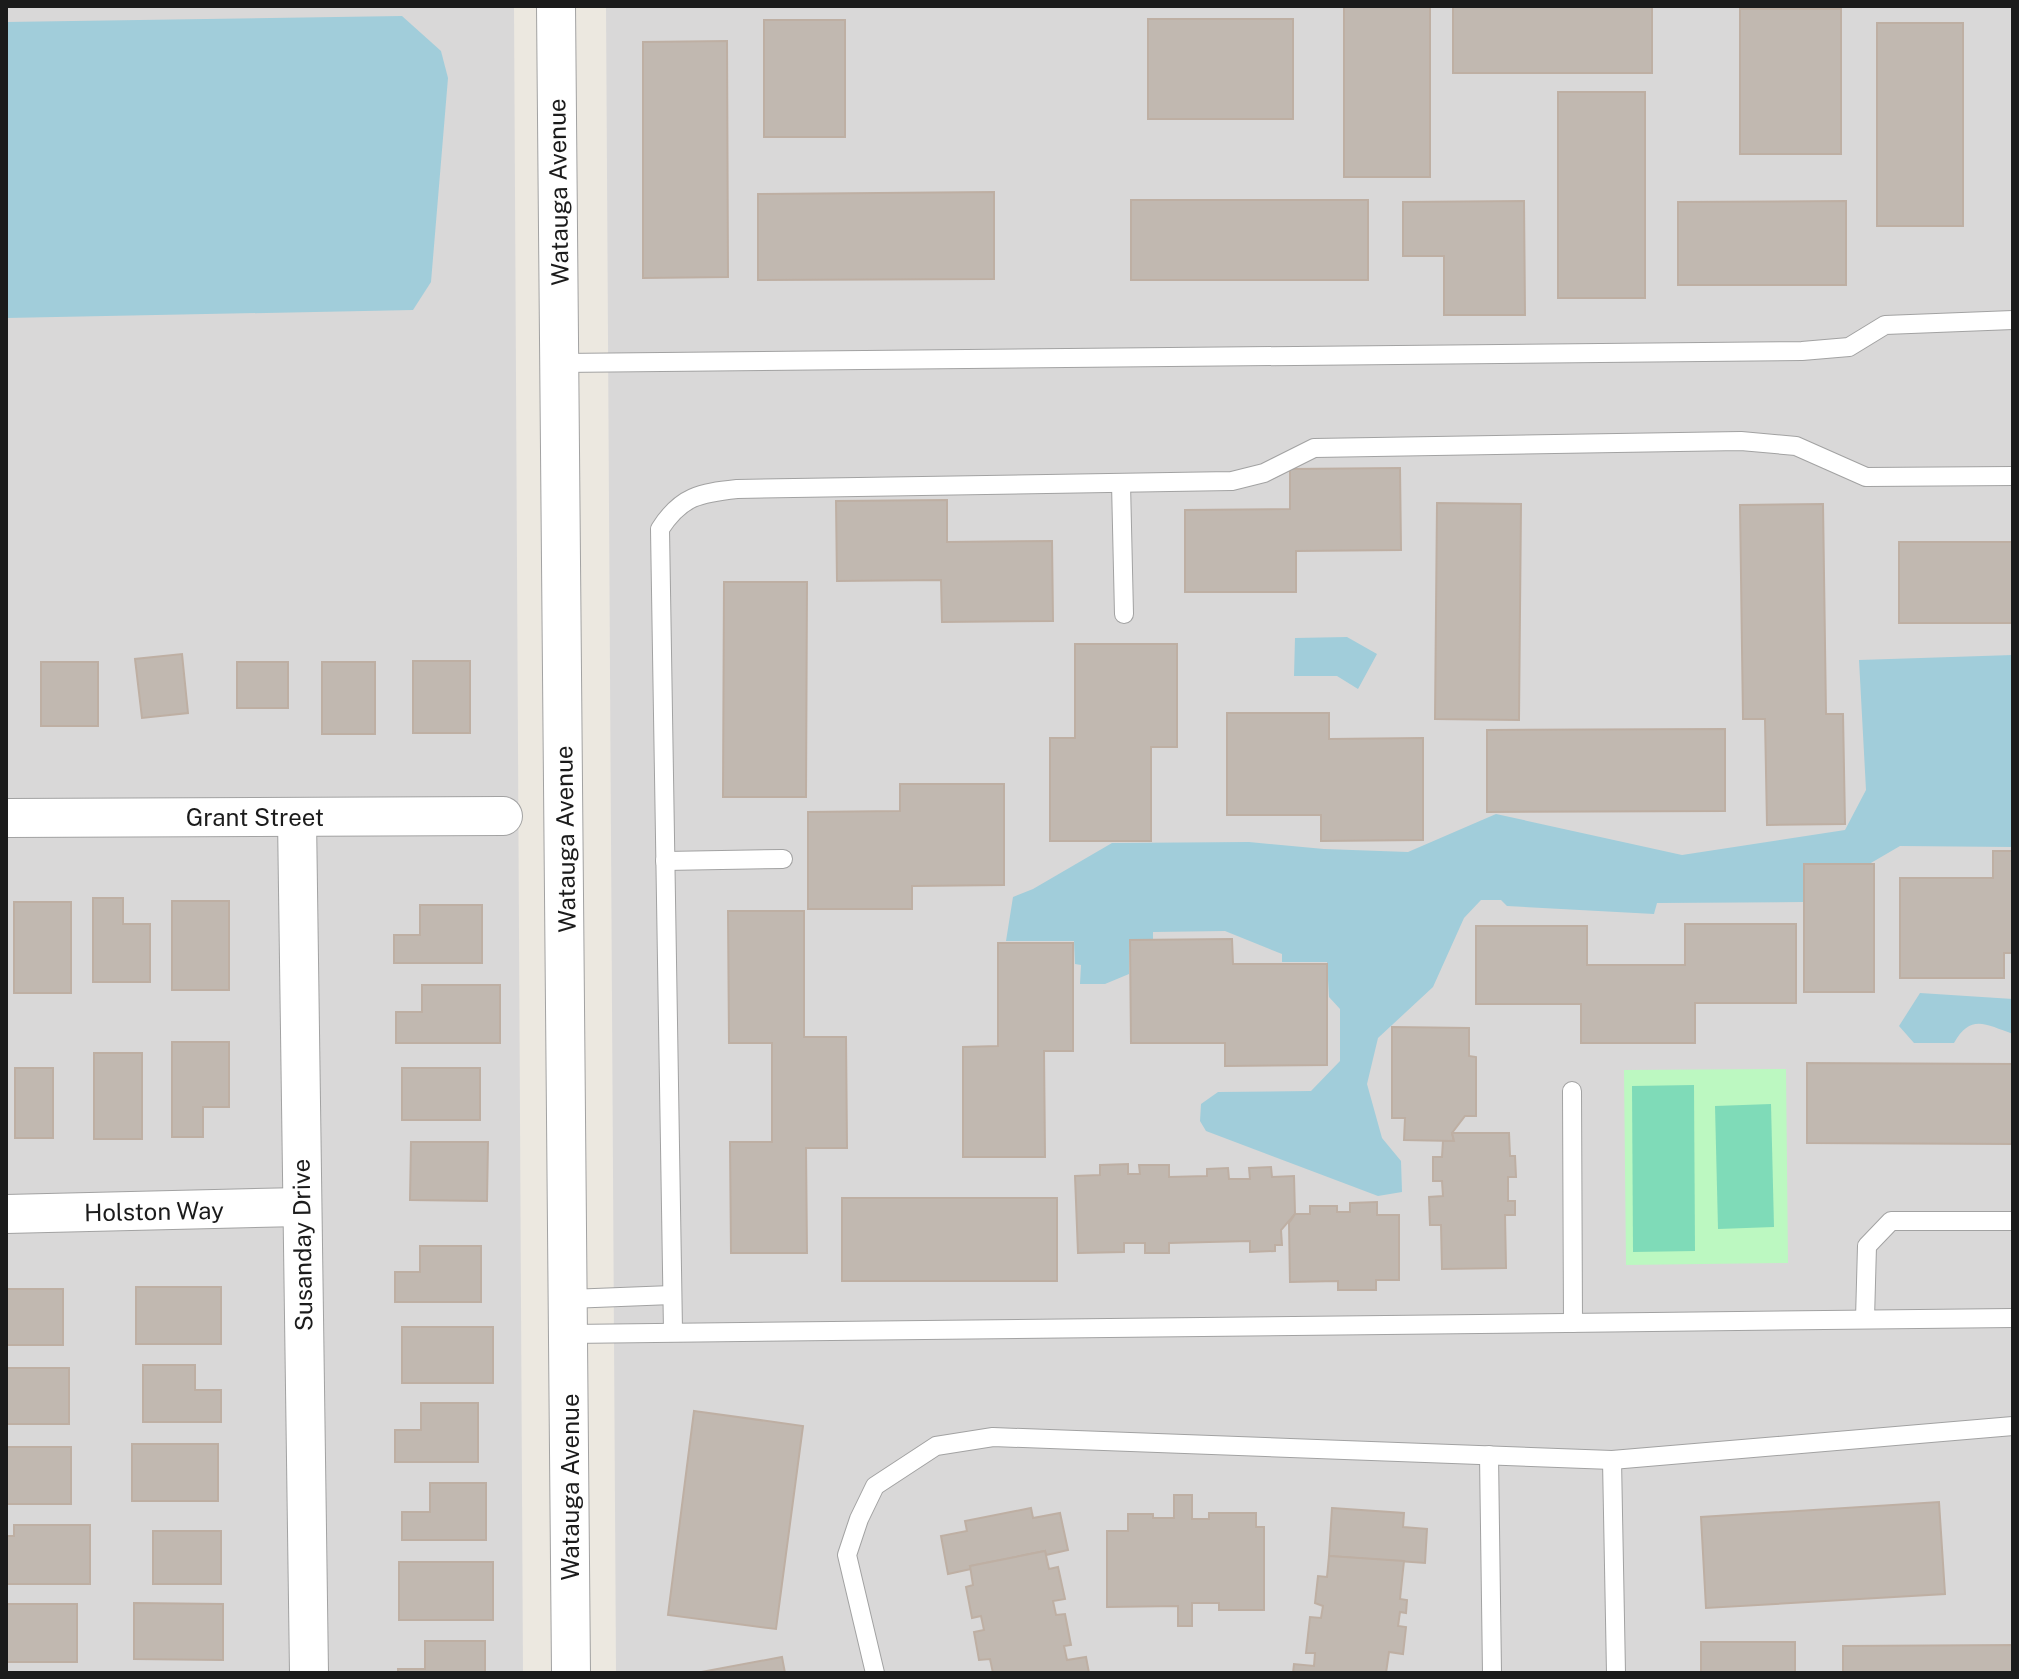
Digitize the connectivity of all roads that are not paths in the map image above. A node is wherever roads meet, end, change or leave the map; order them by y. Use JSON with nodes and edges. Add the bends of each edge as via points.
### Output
{"nodes":[{"id":1,"x":556,"y":6,"type":"edge"},
{"id":2,"x":2013,"y":320,"type":"edge"},
{"id":3,"x":560,"y":363,"type":"junction"},
{"id":4,"x":2013,"y":476,"type":"edge"},
{"id":5,"x":1121,"y":483,"type":"junction"},
{"id":6,"x":1124,"y":614,"type":"dead end"},
{"id":7,"x":503,"y":816,"type":"dead end"},
{"id":8,"x":6,"y":818,"type":"edge"},
{"id":9,"x":297,"y":818,"type":"junction"},
{"id":10,"x":783,"y":859,"type":"dead end"},
{"id":11,"x":665,"y":861,"type":"junction"},
{"id":12,"x":1572,"y":1091,"type":"dead end"},
{"id":13,"x":301,"y":1207,"type":"junction"},
{"id":14,"x":6,"y":1214,"type":"edge"},
{"id":15,"x":2013,"y":1221,"type":"edge"},
{"id":16,"x":672,"y":1295,"type":"junction"},
{"id":17,"x":569,"y":1316,"type":"junction"},
{"id":18,"x":2013,"y":1318,"type":"edge"},
{"id":19,"x":1865,"y":1319,"type":"junction"},
{"id":20,"x":1573,"y":1323,"type":"junction"},
{"id":21,"x":673,"y":1331,"type":"junction"},
{"id":22,"x":2013,"y":1426,"type":"edge"},
{"id":23,"x":1489,"y":1455,"type":"junction"},
{"id":24,"x":1612,"y":1460,"type":"junction"},
{"id":25,"x":309,"y":1673,"type":"edge"},
{"id":26,"x":571,"y":1673,"type":"edge"},
{"id":27,"x":875,"y":1673,"type":"edge"},
{"id":28,"x":1492,"y":1673,"type":"edge"},
{"id":29,"x":1616,"y":1673,"type":"edge"}],
"edges":[{"from":1,"to":3,"type":"street","name":"Watauga Avenue"},
{"from":2,"to":3,"type":"lane","via":[[1885,325],[1849,347],[1802,351]]},
{"from":3,"to":17,"type":"street","name":"Watauga Avenue"},
{"from":4,"to":5,"type":"lane","via":[[1866,477],[1796,446],[1741,441],[1314,448],[1264,473],[1232,481]]},
{"from":5,"to":6,"type":"lane"},
{"from":5,"to":11,"type":"lane","via":[[737,489],[700,493],[673,509],[660,529]]},
{"from":7,"to":9,"type":"street","name":"Grant Street"},
{"from":8,"to":9,"type":"street","name":"Grant Street"},
{"from":9,"to":13,"type":"street","name":"Susanday Drive"},
{"from":10,"to":11,"type":"lane"},
{"from":11,"to":16,"type":"lane"},
{"from":12,"to":20,"type":"lane"},
{"from":13,"to":14,"type":"street","name":"Holston Way"},
{"from":13,"to":25,"type":"street","name":"Susanday Drive"},
{"from":15,"to":19,"type":"lane","via":[[1891,1221],[1867,1246]]},
{"from":16,"to":17,"type":"lane"},
{"from":16,"to":21,"type":"lane"},
{"from":17,"to":21,"type":"lane"},
{"from":17,"to":26,"type":"street","name":"Watauga Avenue"},
{"from":18,"to":19,"type":"lane"},
{"from":19,"to":20,"type":"lane"},
{"from":20,"to":21,"type":"lane"},
{"from":22,"to":24,"type":"lane"},
{"from":23,"to":24,"type":"lane"},
{"from":23,"to":27,"type":"lane","via":[[993,1437],[936,1446],[875,1486],[847,1555]]},
{"from":23,"to":28,"type":"lane"},
{"from":24,"to":29,"type":"lane"}]}
